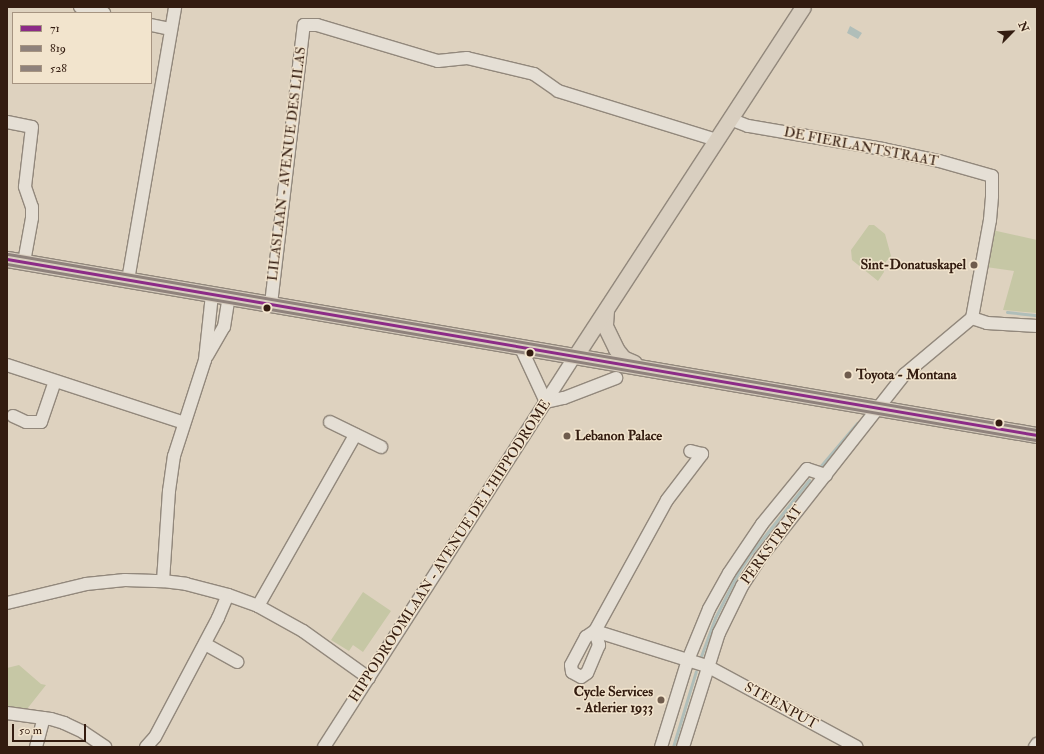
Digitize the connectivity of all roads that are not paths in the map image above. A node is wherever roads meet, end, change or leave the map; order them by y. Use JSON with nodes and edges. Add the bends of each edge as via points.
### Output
{"nodes":[{"id":1,"x":80,"y":7,"type":"edge"},
{"id":2,"x":175,"y":7,"type":"edge"},
{"id":3,"x":803,"y":7,"type":"edge"},
{"id":4,"x":100,"y":12,"type":"edge"},
{"id":5,"x":152,"y":25,"type":"edge"},
{"id":6,"x":170,"y":29,"type":"junction"},
{"id":7,"x":730,"y":119,"type":"junction"},
{"id":8,"x":7,"y":122,"type":"edge"},
{"id":9,"x":716,"y":140,"type":"junction"},
{"id":10,"x":7,"y":259,"type":"edge"},
{"id":11,"x":24,"y":262,"type":"junction"},
{"id":12,"x":128,"y":280,"type":"junction"},
{"id":13,"x":212,"y":294,"type":"junction"},
{"id":14,"x":230,"y":297,"type":"junction"},
{"id":15,"x":271,"y":304,"type":"junction"},
{"id":16,"x":606,"y":310,"type":"junction"},
{"id":17,"x":972,"y":318,"type":"junction"},
{"id":18,"x":1037,"y":326,"type":"edge"},
{"id":19,"x":520,"y":346,"type":"junction"},
{"id":20,"x":576,"y":355,"type":"junction"},
{"id":21,"x":205,"y":360,"type":"junction"},
{"id":22,"x":7,"y":365,"type":"edge"},
{"id":23,"x":644,"y":366,"type":"junction"},
{"id":24,"x":616,"y":378,"type":"dead end"},
{"id":25,"x":55,"y":381,"type":"junction"},
{"id":26,"x":546,"y":402,"type":"junction"},
{"id":27,"x":879,"y":407,"type":"junction"},
{"id":28,"x":13,"y":416,"type":"dead end"},
{"id":29,"x":330,"y":422,"type":"dead end"},
{"id":30,"x":184,"y":423,"type":"junction"},
{"id":31,"x":355,"y":435,"type":"junction"},
{"id":32,"x":1037,"y":435,"type":"edge"},
{"id":33,"x":381,"y":447,"type":"dead end"},
{"id":34,"x":690,"y":451,"type":"dead end"},
{"id":35,"x":826,"y":475,"type":"junction"},
{"id":36,"x":163,"y":581,"type":"junction"},
{"id":37,"x":228,"y":595,"type":"junction"},
{"id":38,"x":7,"y":603,"type":"edge"},
{"id":39,"x":258,"y":606,"type":"junction"},
{"id":40,"x":205,"y":644,"type":"junction"},
{"id":41,"x":688,"y":660,"type":"junction"},
{"id":42,"x":237,"y":662,"type":"dead end"},
{"id":43,"x":707,"y":666,"type":"junction"},
{"id":44,"x":369,"y":678,"type":"junction"},
{"id":45,"x":7,"y":713,"type":"edge"},
{"id":46,"x":44,"y":718,"type":"junction"},
{"id":47,"x":1037,"y":744,"type":"edge"},
{"id":48,"x":36,"y":747,"type":"edge"},
{"id":49,"x":105,"y":747,"type":"edge"},
{"id":50,"x":146,"y":747,"type":"edge"},
{"id":51,"x":324,"y":747,"type":"edge"},
{"id":52,"x":661,"y":747,"type":"edge"},
{"id":53,"x":683,"y":747,"type":"edge"},
{"id":54,"x":855,"y":747,"type":"edge"},
{"id":55,"x":1035,"y":747,"type":"edge"}],
"edges":[{"from":1,"to":4,"type":"street"},
{"from":2,"to":6,"type":"street"},
{"from":3,"to":7,"type":"main road"},
{"from":5,"to":6,"type":"street"},
{"from":6,"to":12,"type":"street"},
{"from":7,"to":9,"type":"main road"},
{"from":7,"to":17,"type":"street","name":"DE FIERLANTSTRAAT","via":[[748,126],[884,149],[992,176],[990,220]]},
{"from":8,"to":11,"type":"street","via":[[32,127],[25,187],[32,207],[32,218]]},
{"from":9,"to":15,"type":"street","name":"LILASLAAN - AVENUE DES LILAS","via":[[558,91],[534,74],[467,58],[438,61],[317,25],[304,25]]},
{"from":9,"to":16,"type":"main road"},
{"from":10,"to":11,"type":"main road"},
{"from":11,"to":12,"type":"main road"},
{"from":12,"to":13,"type":"main road"},
{"from":13,"to":14,"type":"main road"},
{"from":13,"to":21,"type":"street"},
{"from":14,"to":15,"type":"main road"},
{"from":14,"to":21,"type":"street","via":[[224,327]]},
{"from":15,"to":19,"type":"main road"},
{"from":16,"to":20,"type":"main road"},
{"from":16,"to":23,"type":"main road","via":[[605,326],[618,353],[627,360]]},
{"from":17,"to":18,"type":"street","via":[[987,323]]},
{"from":17,"to":27,"type":"street","name":"PERKSTRAAT","via":[[910,369]]},
{"from":19,"to":20,"type":"main road"},
{"from":19,"to":26,"type":"street"},
{"from":20,"to":23,"type":"main road"},
{"from":20,"to":26,"type":"street","name":"HIPPODROOMLAAN - AVENUE DE L'HIPPODROME"},
{"from":21,"to":30,"type":"street"},
{"from":22,"to":25,"type":"street"},
{"from":23,"to":27,"type":"main road"},
{"from":24,"to":26,"type":"street","via":[[564,398]]},
{"from":25,"to":28,"type":"street","via":[[41,422],[26,422]]},
{"from":25,"to":30,"type":"street"},
{"from":26,"to":44,"type":"street","name":"HIPPODROOMLAAN - AVENUE DE L'HIPPODROME"},
{"from":27,"to":32,"type":"main road"},
{"from":27,"to":35,"type":"street","name":"PERKSTRAAT"},
{"from":29,"to":31,"type":"street"},
{"from":30,"to":36,"type":"street","via":[[174,456],[169,491]]},
{"from":31,"to":33,"type":"street"},
{"from":31,"to":39,"type":"street"},
{"from":34,"to":41,"type":"street","name":"STEENPUT","via":[[702,454],[667,500],[595,631]]},
{"from":35,"to":41,"type":"street","via":[[806,469],[762,524],[728,573],[708,609]]},
{"from":35,"to":43,"type":"street","name":"PERKSTRAAT","via":[[748,576],[719,633]]},
{"from":36,"to":37,"type":"street"},
{"from":36,"to":38,"type":"street","via":[[125,580],[86,584]]},
{"from":37,"to":39,"type":"street"},
{"from":37,"to":40,"type":"street"},
{"from":39,"to":44,"type":"street","via":[[303,631]]},
{"from":40,"to":42,"type":"street"},
{"from":40,"to":50,"type":"street","via":[[155,737]]},
{"from":41,"to":43,"type":"street","name":"STEENPUT"},
{"from":41,"to":52,"type":"street"},
{"from":43,"to":53,"type":"street","name":"PERKSTRAAT"},
{"from":43,"to":54,"type":"street","name":"STEENPUT"},
{"from":44,"to":51,"type":"street","name":"HIPPODROOMLAAN - AVENUE DE L'HIPPODROME"},
{"from":45,"to":46,"type":"street"},
{"from":46,"to":48,"type":"street"},
{"from":46,"to":49,"type":"street","via":[[64,723],[83,732]]},
{"from":47,"to":55,"type":"street"}]}
